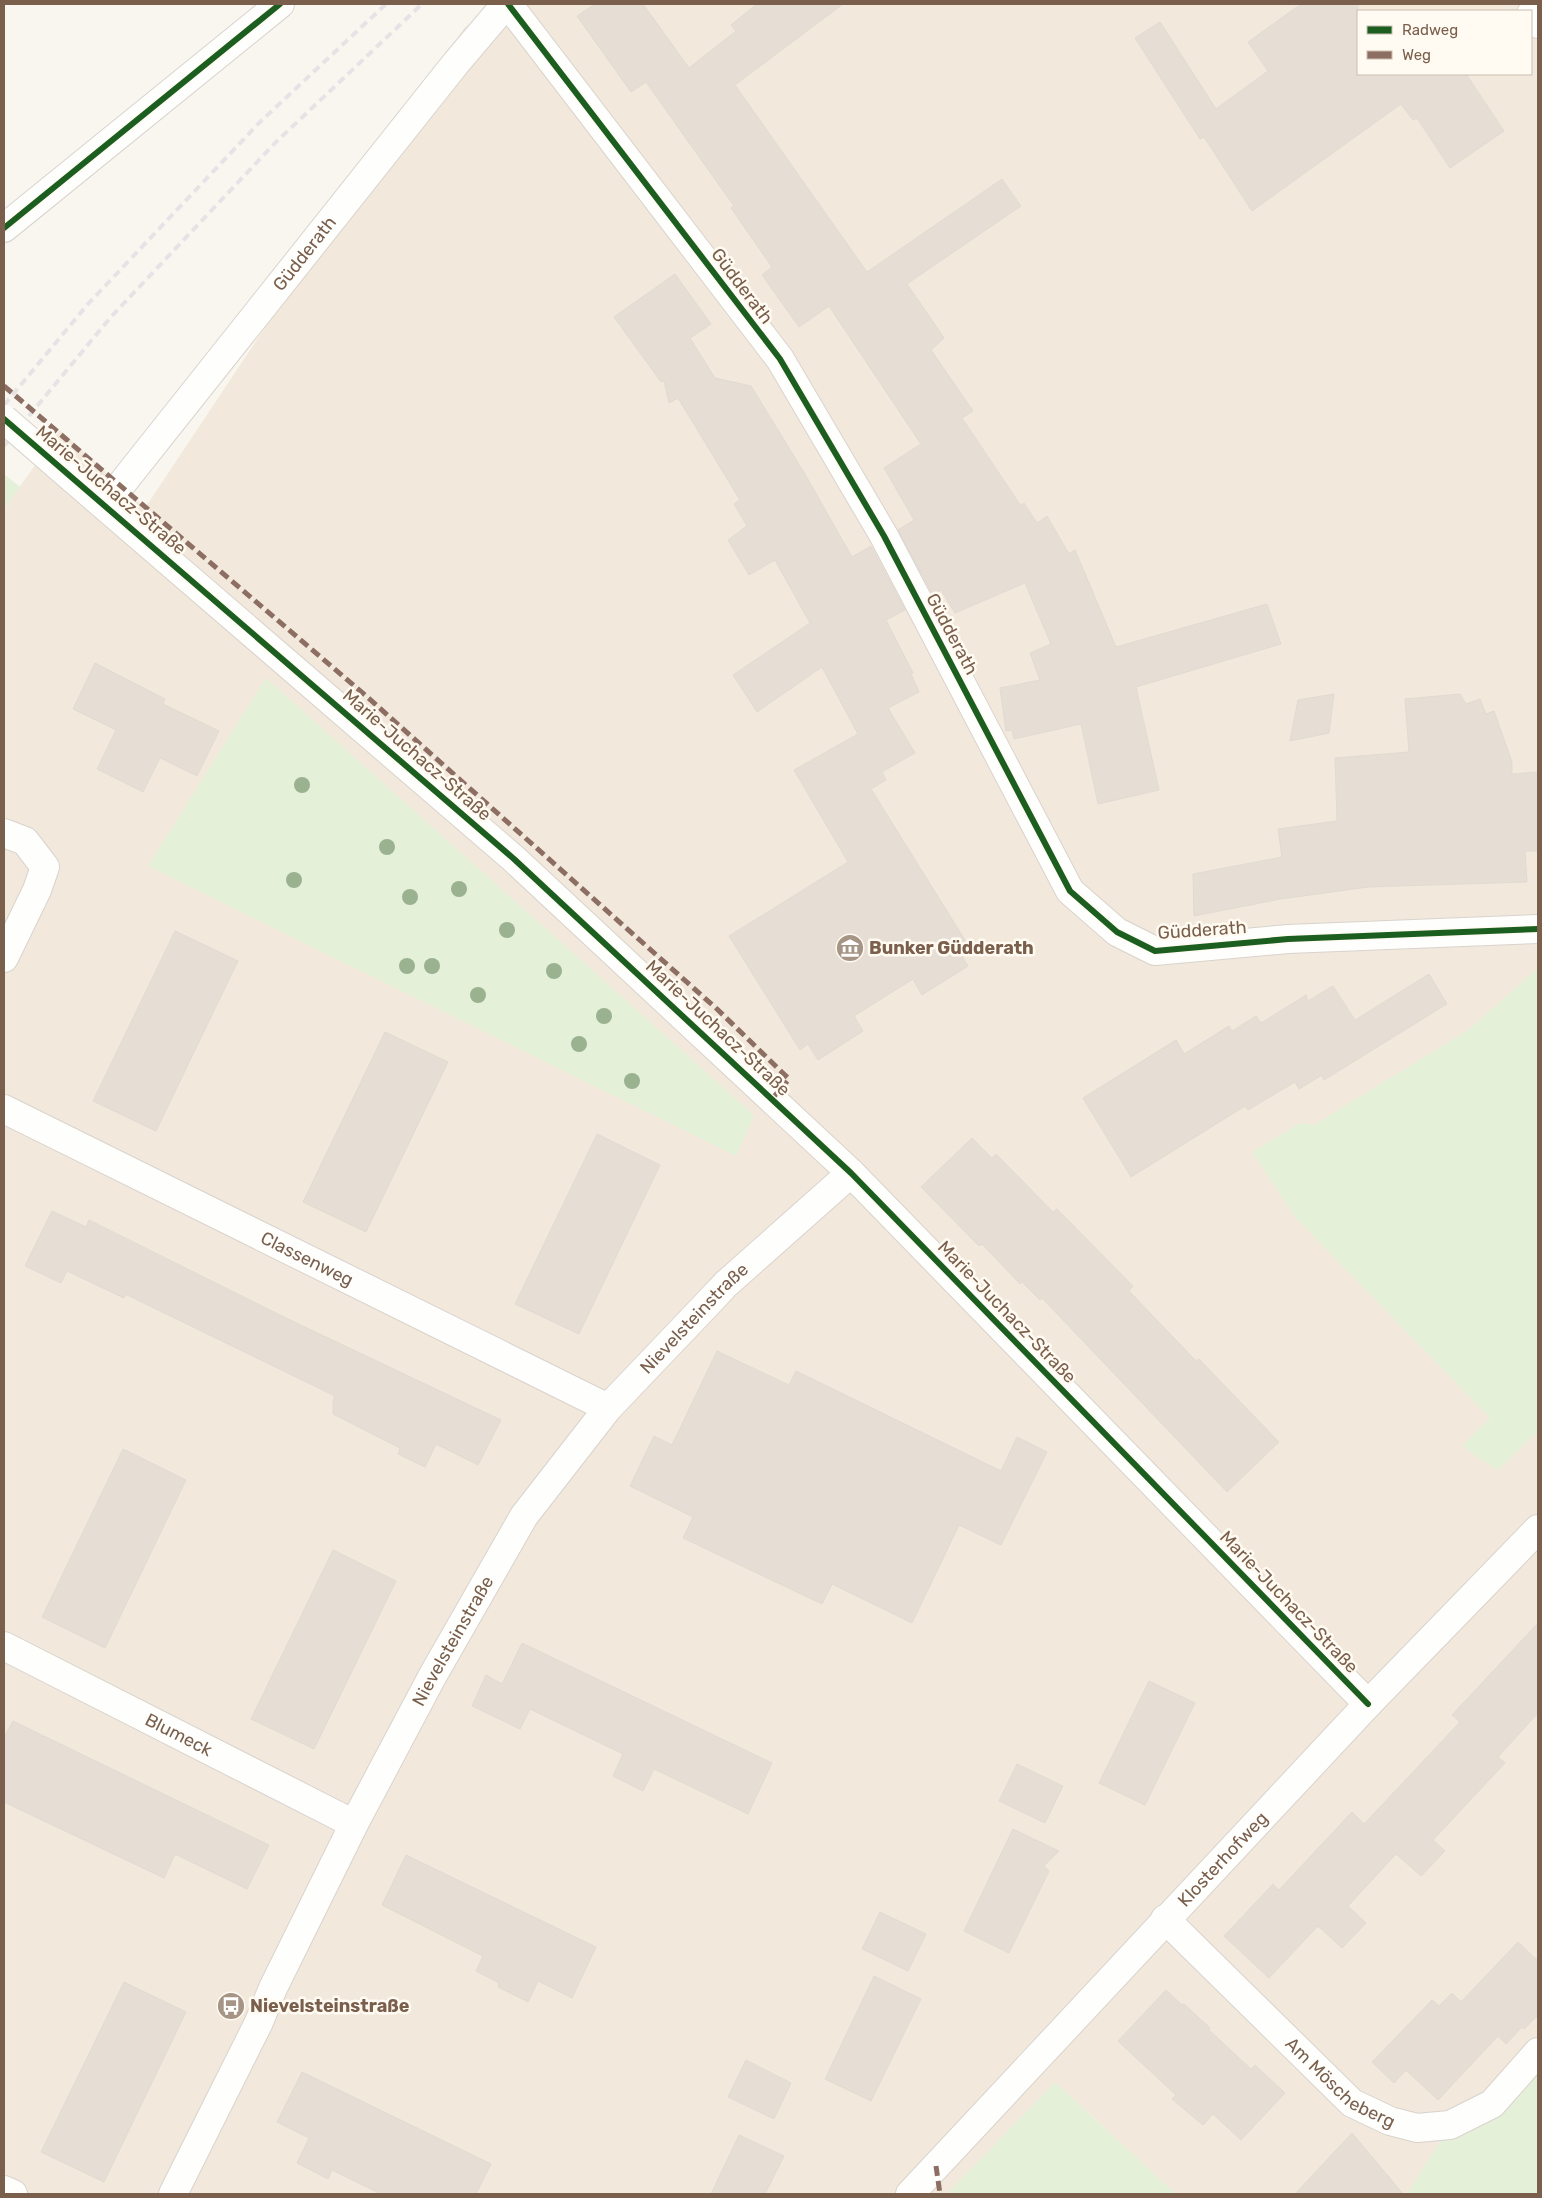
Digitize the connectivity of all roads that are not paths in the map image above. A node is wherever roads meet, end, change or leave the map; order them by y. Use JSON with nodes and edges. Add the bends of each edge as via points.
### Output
{"nodes":[{"id":1,"x":280,"y":4,"type":"edge"},
{"id":2,"x":507,"y":4,"type":"edge"},
{"id":3,"x":4,"y":228,"type":"edge"},
{"id":4,"x":4,"y":419,"type":"edge"},
{"id":5,"x":105,"y":505,"type":"junction"},
{"id":6,"x":4,"y":834,"type":"edge"},
{"id":7,"x":1538,"y":929,"type":"edge"},
{"id":8,"x":4,"y":958,"type":"edge"},
{"id":9,"x":4,"y":1108,"type":"edge"},
{"id":10,"x":852,"y":1173,"type":"junction"},
{"id":11,"x":608,"y":1408,"type":"junction"},
{"id":12,"x":1538,"y":1529,"type":"edge"},
{"id":13,"x":4,"y":1646,"type":"edge"},
{"id":14,"x":1368,"y":1704,"type":"junction"},
{"id":15,"x":354,"y":1824,"type":"junction"},
{"id":16,"x":1165,"y":1919,"type":"junction"},
{"id":17,"x":1538,"y":2052,"type":"edge"},
{"id":18,"x":4,"y":2190,"type":"edge"},
{"id":19,"x":13,"y":2194,"type":"edge"},
{"id":20,"x":173,"y":2194,"type":"edge"},
{"id":21,"x":910,"y":2194,"type":"edge"}],
"edges":[{"from":1,"to":3,"type":"street"},
{"from":2,"to":5,"type":"street","name":"Güdderath","via":[[450,71]]},
{"from":2,"to":7,"type":"street","name":"Güdderath","via":[[780,359],[884,536],[1070,891],[1117,932],[1154,952],[1288,939]]},
{"from":4,"to":5,"type":"street","name":"Marie-Juchacz-Straße","bridge":true},
{"from":5,"to":10,"type":"street","name":"Marie-Juchacz-Straße","via":[[514,859]]},
{"from":6,"to":8,"type":"street","via":[[25,841],[45,867]]},
{"from":9,"to":11,"type":"street","name":"Classenweg"},
{"from":10,"to":11,"type":"street","name":"Nievelsteinstraße","via":[[726,1284]]},
{"from":10,"to":14,"type":"street","name":"Marie-Juchacz-Straße"},
{"from":11,"to":15,"type":"street","name":"Nievelsteinstraße","via":[[524,1516],[433,1675]]},
{"from":12,"to":14,"type":"street","name":"Klosterhofweg"},
{"from":13,"to":15,"type":"street","name":"Blumeck"},
{"from":14,"to":16,"type":"street","name":"Klosterhofweg"},
{"from":15,"to":20,"type":"street","name":"Nievelsteinstraße"},
{"from":16,"to":17,"type":"street","name":"Am Möscheberg","via":[[1352,2103],[1390,2121],[1417,2128],[1450,2125],[1492,2104]]},
{"from":16,"to":21,"type":"street","name":"Klosterhofweg"},
{"from":18,"to":19,"type":"street"}]}
